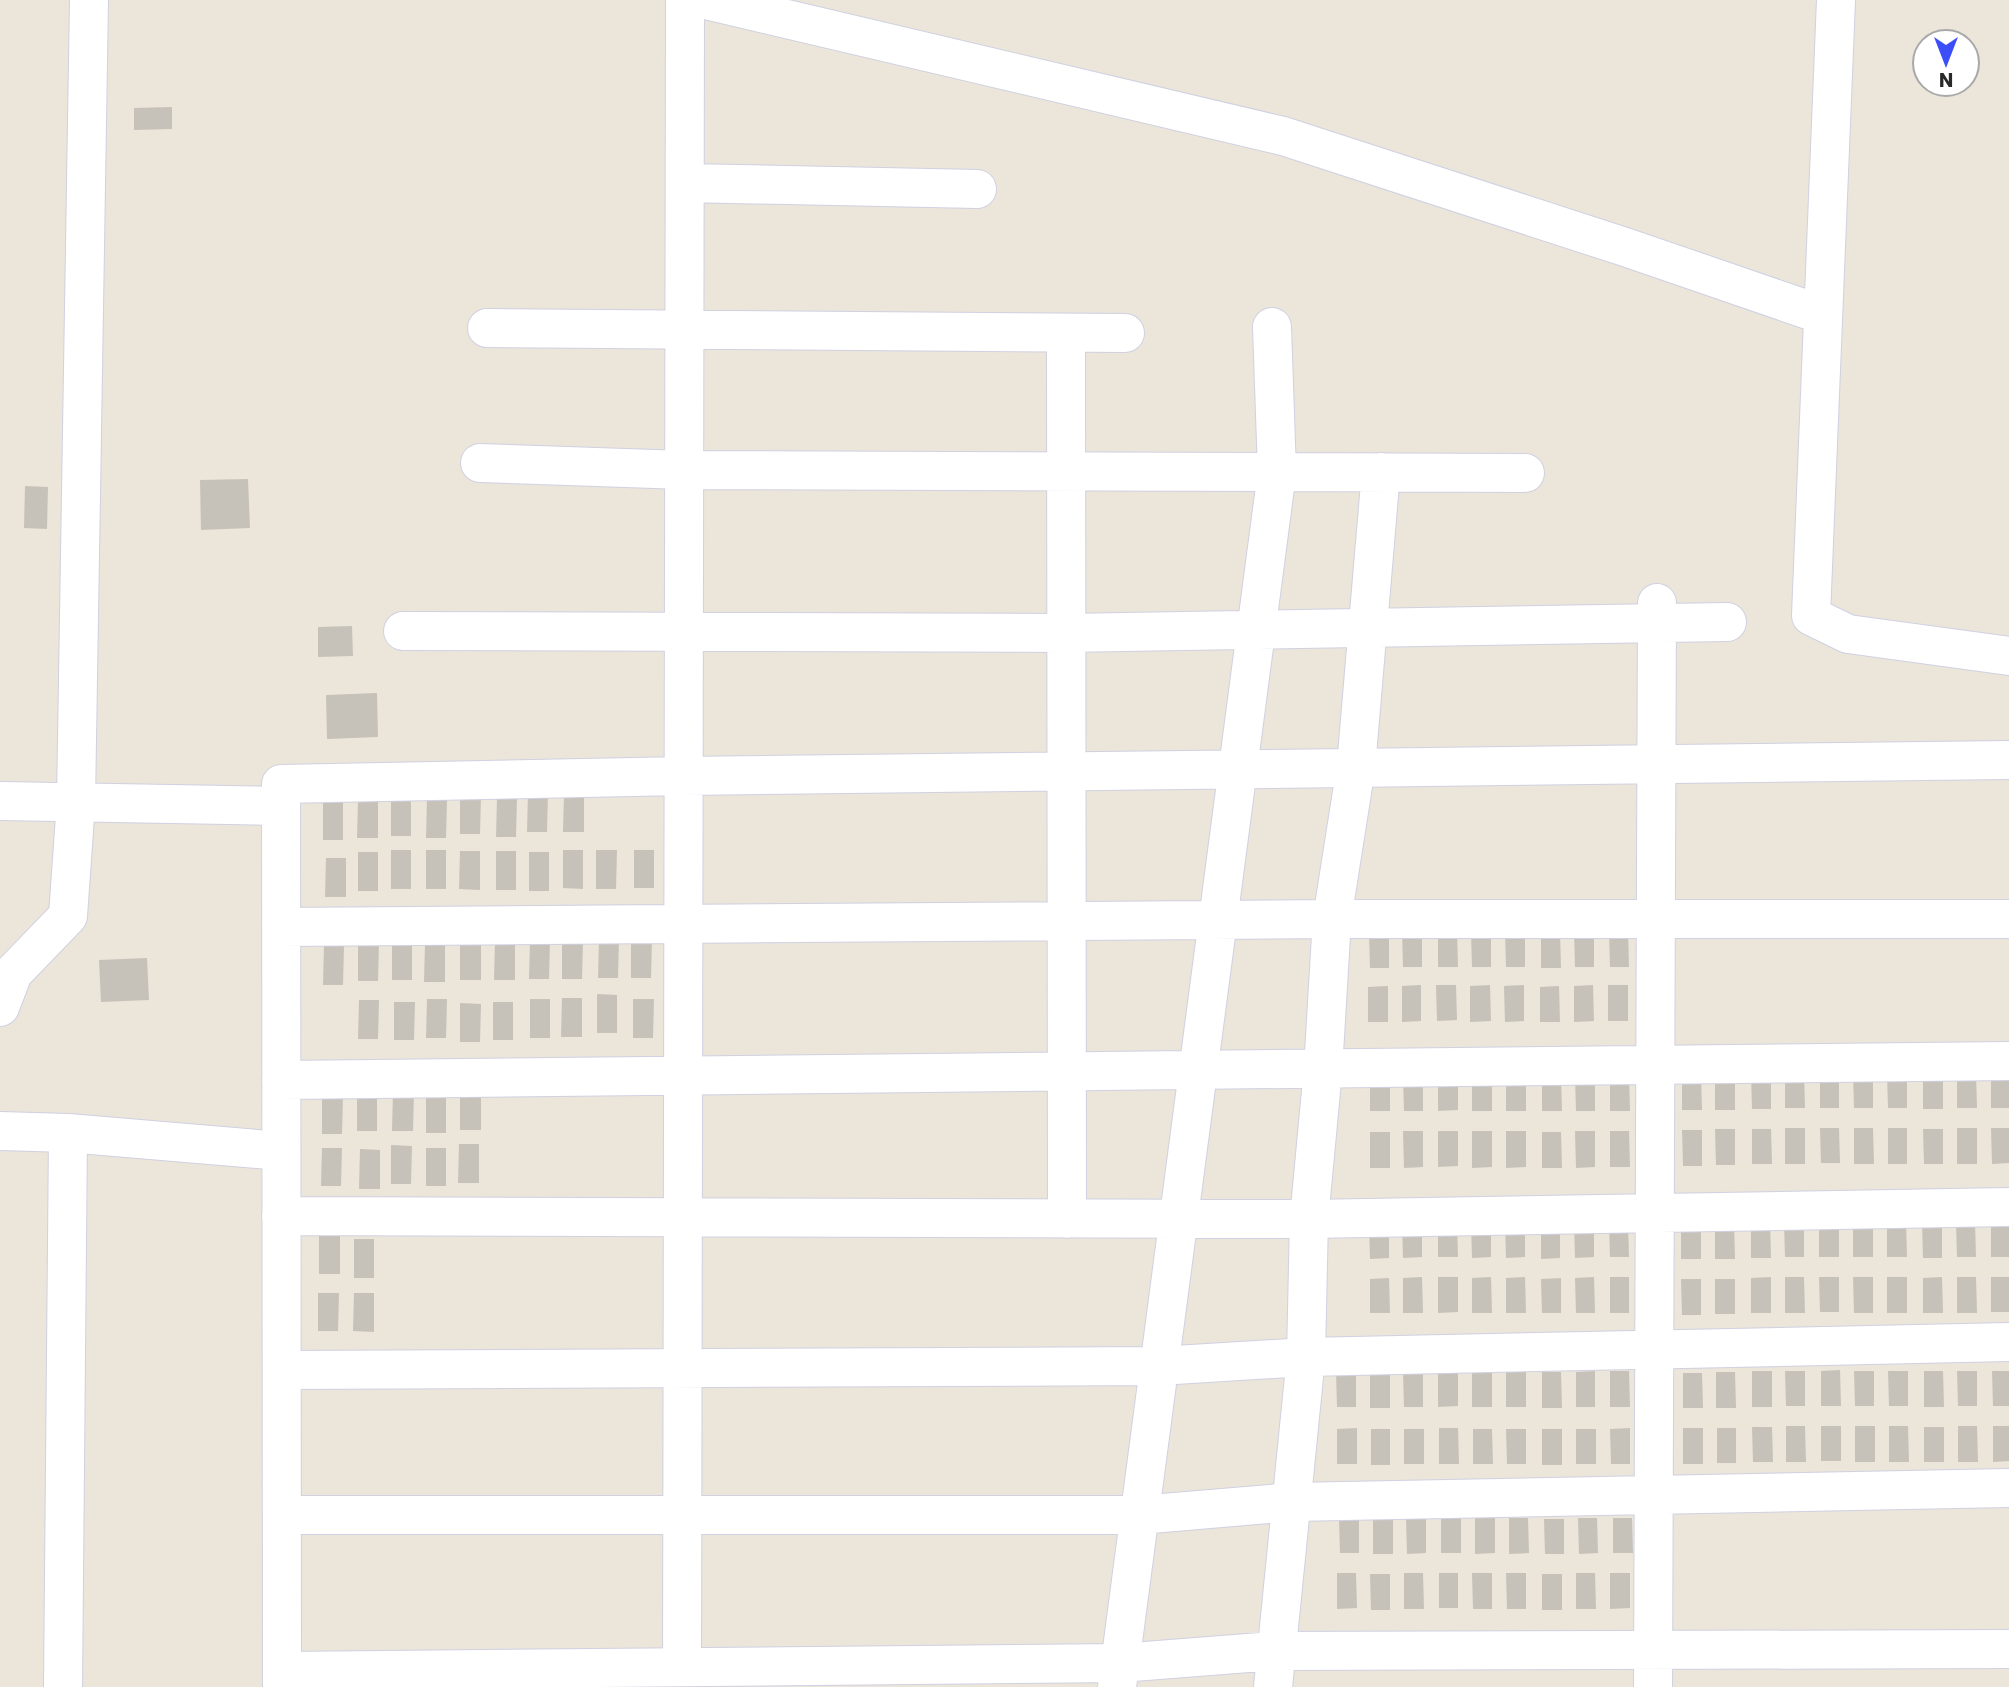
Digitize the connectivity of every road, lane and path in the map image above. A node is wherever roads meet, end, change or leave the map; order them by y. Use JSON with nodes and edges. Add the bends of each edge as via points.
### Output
{"nodes":[{"id":1,"x":89,"y":0,"type":"edge"},
{"id":2,"x":685,"y":0,"type":"edge"},
{"id":3,"x":706,"y":0,"type":"edge"},
{"id":4,"x":1836,"y":0,"type":"edge"},
{"id":5,"x":685,"y":183,"type":"junction"},
{"id":6,"x":977,"y":189,"type":"dead end"},
{"id":7,"x":1823,"y":315,"type":"junction"},
{"id":8,"x":1272,"y":327,"type":"dead end"},
{"id":9,"x":487,"y":328,"type":"dead end"},
{"id":10,"x":685,"y":331,"type":"junction"},
{"id":11,"x":1066,"y":333,"type":"junction"},
{"id":12,"x":1125,"y":333,"type":"dead end"},
{"id":13,"x":480,"y":463,"type":"dead end"},
{"id":14,"x":684,"y":470,"type":"junction"},
{"id":15,"x":1065,"y":472,"type":"junction"},
{"id":16,"x":1277,"y":472,"type":"junction"},
{"id":17,"x":1381,"y":472,"type":"junction"},
{"id":18,"x":1525,"y":473,"type":"dead end"},
{"id":19,"x":1657,"y":613,"type":"junction"},
{"id":20,"x":1727,"y":622,"type":"dead end"},
{"id":21,"x":1368,"y":628,"type":"junction"},
{"id":22,"x":1256,"y":630,"type":"junction"},
{"id":23,"x":403,"y":631,"type":"dead end"},
{"id":24,"x":684,"y":632,"type":"junction"},
{"id":25,"x":1065,"y":633,"type":"junction"},
{"id":26,"x":2009,"y":656,"type":"edge"},
{"id":27,"x":2009,"y":760,"type":"edge"},
{"id":28,"x":1656,"y":764,"type":"junction"},
{"id":29,"x":1356,"y":767,"type":"junction"},
{"id":30,"x":1238,"y":768,"type":"junction"},
{"id":31,"x":1066,"y":771,"type":"junction"},
{"id":32,"x":684,"y":776,"type":"junction"},
{"id":33,"x":0,"y":800,"type":"edge"},
{"id":34,"x":76,"y":802,"type":"junction"},
{"id":35,"x":281,"y":806,"type":"junction"},
{"id":36,"x":1332,"y":919,"type":"junction"},
{"id":37,"x":1656,"y":919,"type":"junction"},
{"id":38,"x":2009,"y":919,"type":"edge"},
{"id":39,"x":1218,"y":921,"type":"junction"},
{"id":40,"x":1066,"y":922,"type":"junction"},
{"id":41,"x":684,"y":924,"type":"junction"},
{"id":42,"x":281,"y":928,"type":"junction"},
{"id":43,"x":0,"y":1007,"type":"edge"},
{"id":44,"x":2009,"y":1061,"type":"edge"},
{"id":45,"x":1656,"y":1066,"type":"junction"},
{"id":46,"x":1323,"y":1070,"type":"junction"},
{"id":47,"x":1198,"y":1072,"type":"junction"},
{"id":48,"x":1066,"y":1073,"type":"junction"},
{"id":49,"x":683,"y":1076,"type":"junction"},
{"id":50,"x":281,"y":1080,"type":"junction"},
{"id":51,"x":0,"y":1131,"type":"edge"},
{"id":52,"x":68,"y":1133,"type":"junction"},
{"id":53,"x":281,"y":1151,"type":"junction"},
{"id":54,"x":2009,"y":1207,"type":"edge"},
{"id":55,"x":1655,"y":1213,"type":"junction"},
{"id":56,"x":281,"y":1216,"type":"junction"},
{"id":57,"x":683,"y":1217,"type":"junction"},
{"id":58,"x":1067,"y":1219,"type":"junction"},
{"id":59,"x":1179,"y":1219,"type":"junction"},
{"id":60,"x":1309,"y":1219,"type":"junction"},
{"id":61,"x":2009,"y":1342,"type":"edge"},
{"id":62,"x":1655,"y":1350,"type":"junction"},
{"id":63,"x":1306,"y":1357,"type":"junction"},
{"id":64,"x":1159,"y":1366,"type":"junction"},
{"id":65,"x":683,"y":1368,"type":"junction"},
{"id":66,"x":282,"y":1370,"type":"junction"},
{"id":67,"x":2009,"y":1488,"type":"edge"},
{"id":68,"x":1654,"y":1496,"type":"junction"},
{"id":69,"x":1292,"y":1502,"type":"junction"},
{"id":70,"x":282,"y":1516,"type":"junction"},
{"id":71,"x":682,"y":1516,"type":"junction"},
{"id":72,"x":1139,"y":1516,"type":"junction"},
{"id":73,"x":2009,"y":1649,"type":"edge"},
{"id":74,"x":1273,"y":1669,"type":"edge"},
{"id":75,"x":1653,"y":1669,"type":"edge"},
{"id":76,"x":1118,"y":1675,"type":"edge"},
{"id":77,"x":682,"y":1677,"type":"edge"},
{"id":78,"x":282,"y":1679,"type":"edge"},
{"id":79,"x":63,"y":1687,"type":"edge"}],
"edges":[{"from":1,"to":34,"type":"street"},
{"from":2,"to":5,"type":"street"},
{"from":3,"to":7,"type":"street","via":[[1283,136]]},
{"from":4,"to":7,"type":"street"},
{"from":5,"to":6,"type":"street"},
{"from":5,"to":10,"type":"street"},
{"from":7,"to":26,"type":"street","via":[[1811,616],[1848,634]]},
{"from":8,"to":16,"type":"street"},
{"from":9,"to":10,"type":"street"},
{"from":10,"to":11,"type":"street"},
{"from":10,"to":14,"type":"street"},
{"from":11,"to":12,"type":"street"},
{"from":11,"to":15,"type":"street"},
{"from":13,"to":14,"type":"street"},
{"from":14,"to":15,"type":"street"},
{"from":14,"to":24,"type":"street"},
{"from":15,"to":16,"type":"street"},
{"from":15,"to":25,"type":"street"},
{"from":16,"to":17,"type":"street"},
{"from":16,"to":22,"type":"street"},
{"from":17,"to":18,"type":"street"},
{"from":17,"to":21,"type":"street"},
{"from":19,"to":20,"type":"street"},
{"from":19,"to":21,"type":"street"},
{"from":19,"to":28,"type":"street"},
{"from":21,"to":22,"type":"street"},
{"from":21,"to":29,"type":"street"},
{"from":22,"to":25,"type":"street"},
{"from":22,"to":30,"type":"street"},
{"from":23,"to":24,"type":"street"},
{"from":24,"to":25,"type":"street"},
{"from":24,"to":32,"type":"street"},
{"from":25,"to":31,"type":"street"},
{"from":27,"to":28,"type":"street"},
{"from":28,"to":29,"type":"street"},
{"from":28,"to":37,"type":"street"},
{"from":29,"to":30,"type":"street"},
{"from":29,"to":36,"type":"street"},
{"from":30,"to":31,"type":"street"},
{"from":30,"to":39,"type":"street"},
{"from":31,"to":32,"type":"street"},
{"from":31,"to":40,"type":"street"},
{"from":32,"to":35,"type":"street","via":[[281,784]]},
{"from":32,"to":41,"type":"street"},
{"from":33,"to":34,"type":"street"},
{"from":34,"to":35,"type":"street"},
{"from":34,"to":43,"type":"street","via":[[68,916],[13,973]]},
{"from":35,"to":42,"type":"street"},
{"from":36,"to":37,"type":"street"},
{"from":36,"to":39,"type":"street"},
{"from":36,"to":46,"type":"street"},
{"from":37,"to":38,"type":"street"},
{"from":37,"to":45,"type":"street"},
{"from":39,"to":40,"type":"street"},
{"from":39,"to":47,"type":"street"},
{"from":40,"to":41,"type":"street"},
{"from":40,"to":48,"type":"street"},
{"from":41,"to":42,"type":"street"},
{"from":41,"to":49,"type":"street"},
{"from":42,"to":50,"type":"street"},
{"from":44,"to":45,"type":"street"},
{"from":45,"to":46,"type":"street"},
{"from":45,"to":55,"type":"street"},
{"from":46,"to":47,"type":"street"},
{"from":46,"to":60,"type":"street"},
{"from":47,"to":48,"type":"street"},
{"from":47,"to":59,"type":"street"},
{"from":48,"to":49,"type":"street"},
{"from":48,"to":58,"type":"street"},
{"from":49,"to":50,"type":"street"},
{"from":49,"to":57,"type":"street"},
{"from":50,"to":53,"type":"street"},
{"from":51,"to":52,"type":"street"},
{"from":52,"to":53,"type":"street"},
{"from":52,"to":79,"type":"street"},
{"from":53,"to":56,"type":"street"},
{"from":54,"to":55,"type":"street"},
{"from":55,"to":60,"type":"street"},
{"from":55,"to":62,"type":"street"},
{"from":56,"to":57,"type":"street"},
{"from":56,"to":66,"type":"street"},
{"from":57,"to":58,"type":"street"},
{"from":57,"to":65,"type":"street"},
{"from":58,"to":59,"type":"street"},
{"from":59,"to":60,"type":"street"},
{"from":59,"to":64,"type":"street"},
{"from":60,"to":63,"type":"street"},
{"from":61,"to":62,"type":"street"},
{"from":62,"to":63,"type":"street"},
{"from":62,"to":68,"type":"street"},
{"from":63,"to":64,"type":"street"},
{"from":63,"to":69,"type":"street"},
{"from":64,"to":65,"type":"street"},
{"from":64,"to":72,"type":"street"},
{"from":65,"to":66,"type":"street"},
{"from":65,"to":71,"type":"street"},
{"from":66,"to":70,"type":"street"},
{"from":67,"to":68,"type":"street"},
{"from":68,"to":69,"type":"street"},
{"from":68,"to":75,"type":"street"},
{"from":69,"to":72,"type":"street"},
{"from":69,"to":74,"type":"street"},
{"from":70,"to":71,"type":"street"},
{"from":70,"to":78,"type":"street"},
{"from":71,"to":72,"type":"street"},
{"from":71,"to":77,"type":"street"},
{"from":72,"to":76,"type":"street"},
{"from":73,"to":75,"type":"street"},
{"from":74,"to":75,"type":"street"},
{"from":74,"to":76,"type":"street"},
{"from":76,"to":77,"type":"street"},
{"from":77,"to":78,"type":"street"}]}
